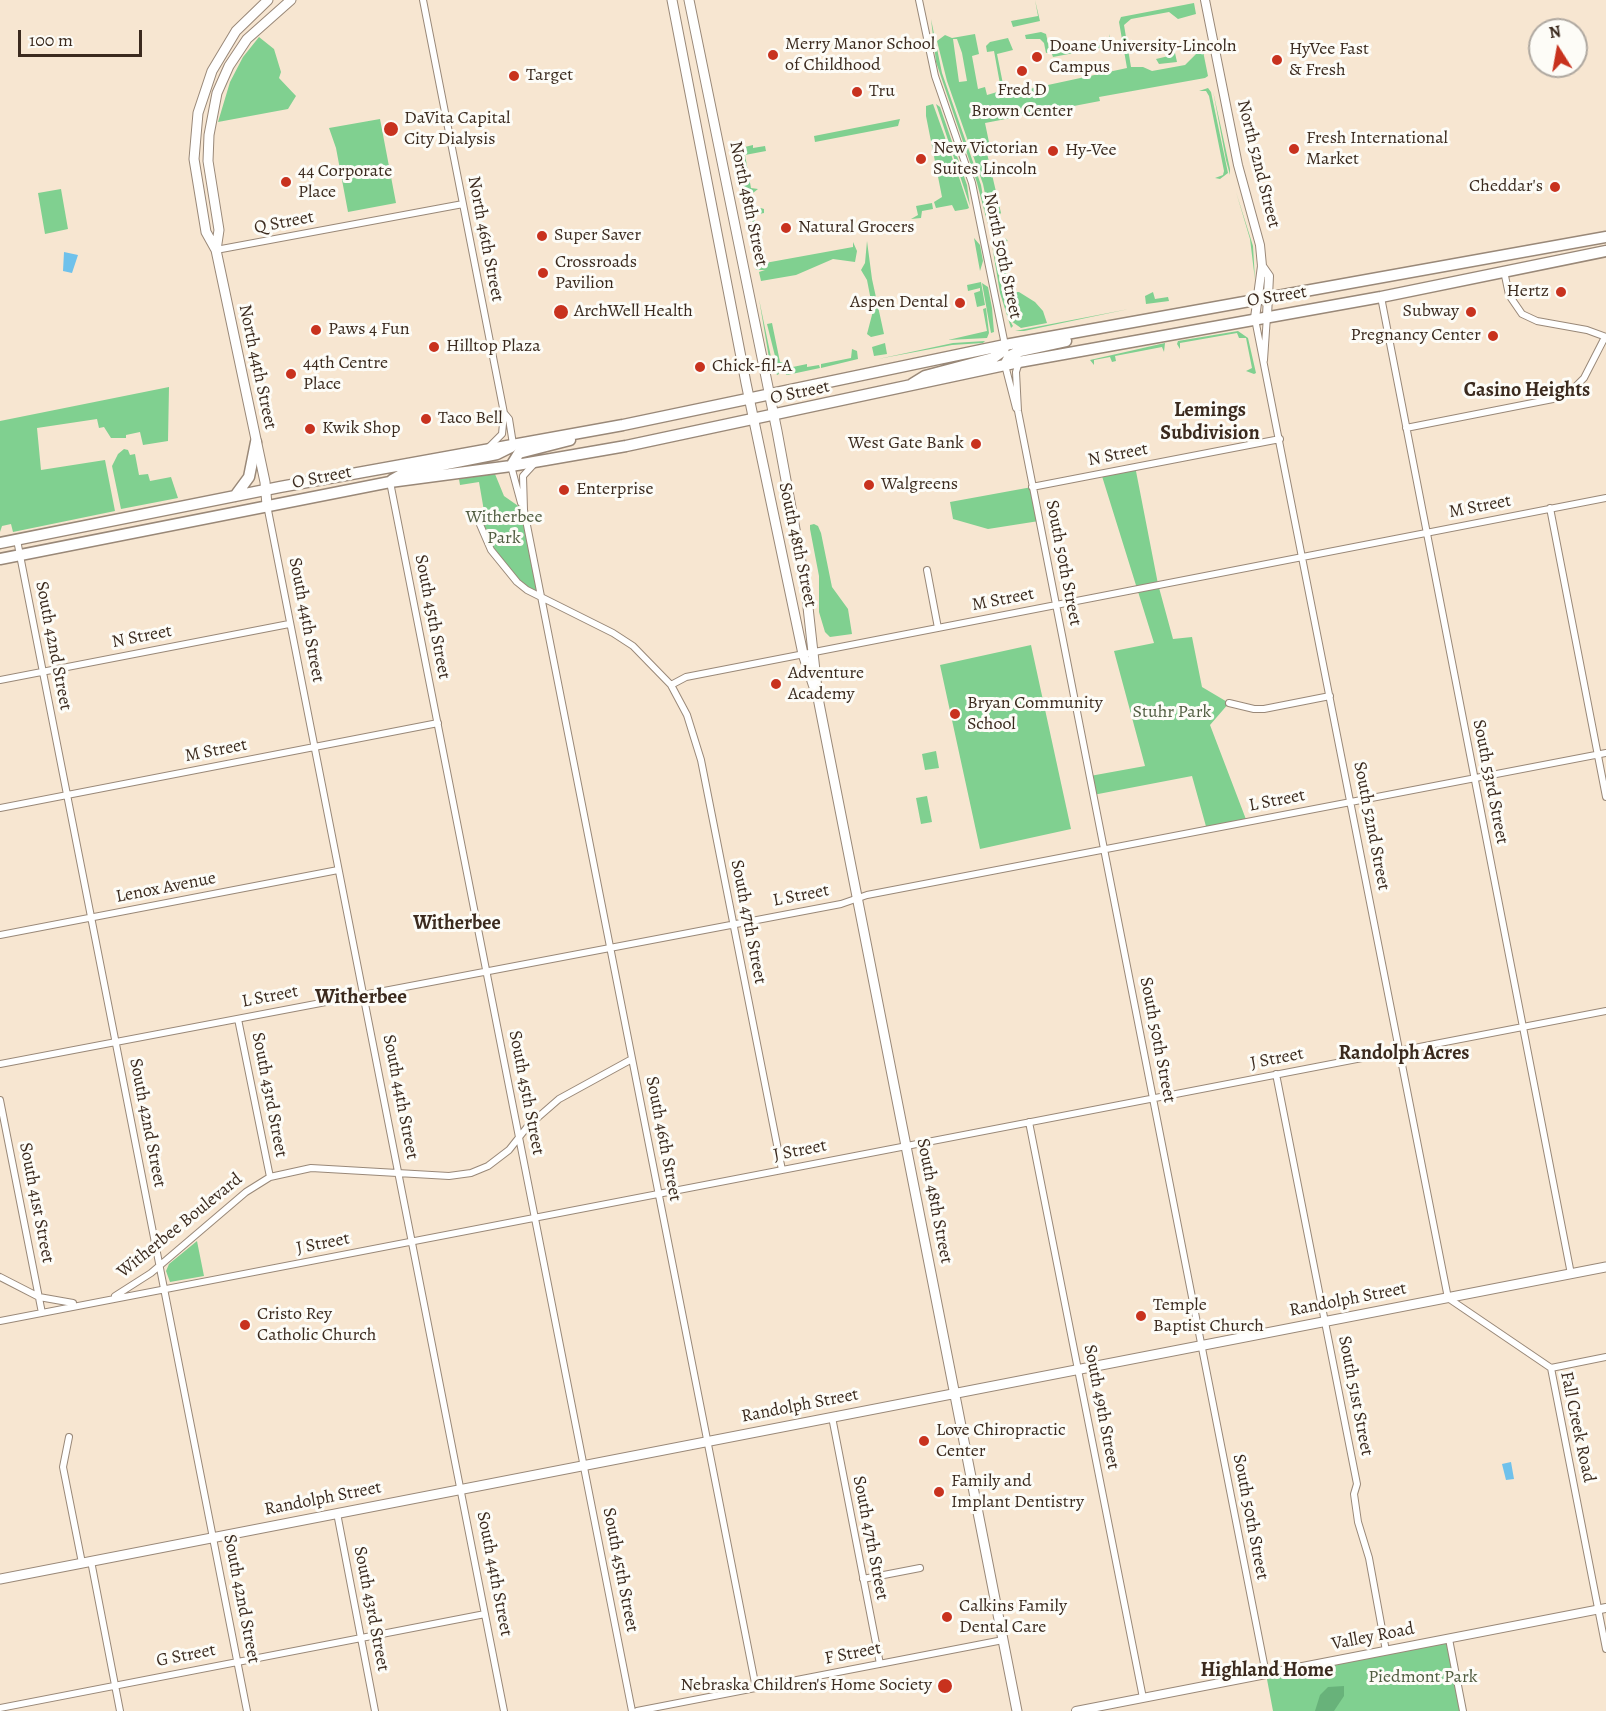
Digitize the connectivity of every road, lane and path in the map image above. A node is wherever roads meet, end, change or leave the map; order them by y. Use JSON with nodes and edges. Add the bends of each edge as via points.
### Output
{"nodes":[{"id":1,"x":268,"y":0,"type":"edge"},
{"id":2,"x":291,"y":0,"type":"edge"},
{"id":3,"x":423,"y":0,"type":"edge"},
{"id":4,"x":672,"y":0,"type":"edge"},
{"id":5,"x":689,"y":0,"type":"edge"},
{"id":6,"x":919,"y":0,"type":"edge"},
{"id":7,"x":1205,"y":0,"type":"edge"},
{"id":8,"x":463,"y":204,"type":"junction"},
{"id":9,"x":1606,"y":237,"type":"edge"},
{"id":10,"x":216,"y":250,"type":"junction"},
{"id":11,"x":1606,"y":251,"type":"edge"},
{"id":12,"x":1504,"y":271,"type":"junction"},
{"id":13,"x":1381,"y":297,"type":"junction"},
{"id":14,"x":1263,"y":298,"type":"junction"},
{"id":15,"x":1267,"y":316,"type":"junction"},
{"id":16,"x":1255,"y":318,"type":"junction"},
{"id":17,"x":1105,"y":326,"type":"junction"},
{"id":18,"x":1606,"y":337,"type":"edge"},
{"id":19,"x":1005,"y":345,"type":"junction"},
{"id":20,"x":1264,"y":360,"type":"junction"},
{"id":21,"x":1019,"y":362,"type":"junction"},
{"id":22,"x":1005,"y":365,"type":"junction"},
{"id":23,"x":904,"y":388,"type":"junction"},
{"id":24,"x":770,"y":393,"type":"junction"},
{"id":25,"x":749,"y":398,"type":"junction"},
{"id":26,"x":1018,"y":411,"type":"junction"},
{"id":27,"x":504,"y":413,"type":"junction"},
{"id":28,"x":774,"y":416,"type":"junction"},
{"id":29,"x":753,"y":420,"type":"junction"},
{"id":30,"x":1406,"y":428,"type":"junction"},
{"id":31,"x":590,"y":431,"type":"junction"},
{"id":32,"x":1280,"y":439,"type":"junction"},
{"id":33,"x":256,"y":442,"type":"junction"},
{"id":34,"x":513,"y":444,"type":"junction"},
{"id":35,"x":487,"y":448,"type":"junction"},
{"id":36,"x":540,"y":461,"type":"junction"},
{"id":37,"x":511,"y":466,"type":"junction"},
{"id":38,"x":390,"y":482,"type":"junction"},
{"id":39,"x":1032,"y":487,"type":"junction"},
{"id":40,"x":265,"y":490,"type":"junction"},
{"id":41,"x":235,"y":496,"type":"junction"},
{"id":42,"x":1606,"y":498,"type":"edge"},
{"id":43,"x":267,"y":505,"type":"junction"},
{"id":44,"x":1550,"y":508,"type":"junction"},
{"id":45,"x":524,"y":510,"type":"junction"},
{"id":46,"x":475,"y":513,"type":"dead end"},
{"id":47,"x":1426,"y":532,"type":"junction"},
{"id":48,"x":17,"y":540,"type":"junction"},
{"id":49,"x":0,"y":543,"type":"edge"},
{"id":50,"x":20,"y":555,"type":"junction"},
{"id":51,"x":1303,"y":556,"type":"junction"},
{"id":52,"x":0,"y":559,"type":"edge"},
{"id":53,"x":927,"y":570,"type":"dead end"},
{"id":54,"x":540,"y":596,"type":"junction"},
{"id":55,"x":1056,"y":604,"type":"junction"},
{"id":56,"x":289,"y":624,"type":"junction"},
{"id":57,"x":938,"y":628,"type":"junction"},
{"id":58,"x":814,"y":652,"type":"junction"},
{"id":59,"x":803,"y":654,"type":"junction"},
{"id":60,"x":43,"y":671,"type":"junction"},
{"id":61,"x":0,"y":680,"type":"edge"},
{"id":62,"x":671,"y":685,"type":"junction"},
{"id":63,"x":1330,"y":696,"type":"junction"},
{"id":64,"x":818,"y":698,"type":"junction"},
{"id":65,"x":1230,"y":703,"type":"dead end"},
{"id":66,"x":438,"y":723,"type":"junction"},
{"id":67,"x":314,"y":747,"type":"junction"},
{"id":68,"x":1606,"y":753,"type":"edge"},
{"id":69,"x":1598,"y":754,"type":"junction"},
{"id":70,"x":1474,"y":778,"type":"junction"},
{"id":71,"x":67,"y":795,"type":"junction"},
{"id":72,"x":1606,"y":797,"type":"edge"},
{"id":73,"x":1351,"y":802,"type":"junction"},
{"id":74,"x":0,"y":808,"type":"edge"},
{"id":75,"x":1104,"y":849,"type":"junction"},
{"id":76,"x":338,"y":870,"type":"junction"},
{"id":77,"x":857,"y":898,"type":"junction"},
{"id":78,"x":92,"y":918,"type":"junction"},
{"id":79,"x":734,"y":925,"type":"junction"},
{"id":80,"x":0,"y":935,"type":"edge"},
{"id":81,"x":610,"y":948,"type":"junction"},
{"id":82,"x":487,"y":971,"type":"junction"},
{"id":83,"x":363,"y":995,"type":"junction"},
{"id":84,"x":1606,"y":1011,"type":"edge"},
{"id":85,"x":238,"y":1019,"type":"junction"},
{"id":86,"x":1523,"y":1027,"type":"junction"},
{"id":87,"x":116,"y":1042,"type":"junction"},
{"id":88,"x":1400,"y":1051,"type":"junction"},
{"id":89,"x":632,"y":1059,"type":"junction"},
{"id":90,"x":0,"y":1064,"type":"edge"},
{"id":91,"x":1276,"y":1074,"type":"junction"},
{"id":92,"x":1153,"y":1098,"type":"junction"},
{"id":93,"x":0,"y":1100,"type":"edge"},
{"id":94,"x":1029,"y":1122,"type":"junction"},
{"id":95,"x":520,"y":1136,"type":"junction"},
{"id":96,"x":906,"y":1146,"type":"junction"},
{"id":97,"x":782,"y":1170,"type":"junction"},
{"id":98,"x":398,"y":1173,"type":"junction"},
{"id":99,"x":270,"y":1177,"type":"junction"},
{"id":100,"x":659,"y":1194,"type":"junction"},
{"id":101,"x":535,"y":1218,"type":"junction"},
{"id":102,"x":412,"y":1241,"type":"junction"},
{"id":103,"x":160,"y":1265,"type":"junction"},
{"id":104,"x":1606,"y":1267,"type":"edge"},
{"id":105,"x":1571,"y":1274,"type":"junction"},
{"id":106,"x":0,"y":1277,"type":"edge"},
{"id":107,"x":165,"y":1289,"type":"junction"},
{"id":108,"x":39,"y":1297,"type":"junction"},
{"id":109,"x":1448,"y":1298,"type":"junction"},
{"id":110,"x":102,"y":1301,"type":"junction"},
{"id":111,"x":42,"y":1313,"type":"junction"},
{"id":112,"x":0,"y":1321,"type":"edge"},
{"id":113,"x":1325,"y":1322,"type":"junction"},
{"id":114,"x":1201,"y":1345,"type":"junction"},
{"id":115,"x":1606,"y":1358,"type":"edge"},
{"id":116,"x":1551,"y":1368,"type":"junction"},
{"id":117,"x":1078,"y":1370,"type":"junction"},
{"id":118,"x":954,"y":1393,"type":"junction"},
{"id":119,"x":832,"y":1417,"type":"junction"},
{"id":120,"x":69,"y":1437,"type":"dead end"},
{"id":121,"x":708,"y":1441,"type":"junction"},
{"id":122,"x":584,"y":1465,"type":"junction"},
{"id":123,"x":461,"y":1489,"type":"junction"},
{"id":124,"x":337,"y":1513,"type":"junction"},
{"id":125,"x":214,"y":1537,"type":"junction"},
{"id":126,"x":86,"y":1562,"type":"junction"},
{"id":127,"x":920,"y":1568,"type":"dead end"},
{"id":128,"x":0,"y":1579,"type":"edge"},
{"id":129,"x":863,"y":1579,"type":"junction"},
{"id":130,"x":1602,"y":1609,"type":"edge"},
{"id":131,"x":484,"y":1614,"type":"junction"},
{"id":132,"x":361,"y":1638,"type":"junction"},
{"id":133,"x":1449,"y":1639,"type":"junction"},
{"id":134,"x":1003,"y":1640,"type":"junction"},
{"id":135,"x":1606,"y":1649,"type":"edge"},
{"id":136,"x":1386,"y":1651,"type":"junction"},
{"id":137,"x":238,"y":1661,"type":"junction"},
{"id":138,"x":879,"y":1664,"type":"junction"},
{"id":139,"x":1266,"y":1674,"type":"junction"},
{"id":140,"x":115,"y":1685,"type":"junction"},
{"id":141,"x":756,"y":1688,"type":"junction"},
{"id":142,"x":1143,"y":1698,"type":"junction"},
{"id":143,"x":0,"y":1708,"type":"edge"},
{"id":144,"x":120,"y":1711,"type":"edge"},
{"id":145,"x":248,"y":1711,"type":"edge"},
{"id":146,"x":375,"y":1711,"type":"edge"},
{"id":147,"x":504,"y":1711,"type":"edge"},
{"id":148,"x":632,"y":1711,"type":"edge"},
{"id":149,"x":637,"y":1711,"type":"edge"},
{"id":150,"x":1017,"y":1711,"type":"edge"},
{"id":151,"x":1076,"y":1711,"type":"edge"},
{"id":152,"x":1463,"y":1711,"type":"edge"}],
"edges":[{"from":1,"to":10,"type":"main road","name":"North 44th Street","via":[[236,31],[201,98],[195,176],[206,232]]},
{"from":2,"to":10,"type":"main road","name":"North 44th Street","via":[[257,28],[229,66],[217,93],[208,141],[219,230]]},
{"from":3,"to":8,"type":"street","name":"North 46th Street"},
{"from":4,"to":25,"type":"main road","name":"North 48th Street"},
{"from":5,"to":24,"type":"main road","name":"North 48th Street"},
{"from":6,"to":19,"type":"street","name":"North 50th Street","via":[[935,76],[972,183]]},
{"from":7,"to":14,"type":"street","name":"North 52nd Street","via":[[1238,165],[1259,237],[1262,266],[1269,276]]},
{"from":8,"to":10,"type":"street","name":"Q Street"},
{"from":8,"to":27,"type":"street","name":"North 46th Street"},
{"from":9,"to":14,"type":"main road","name":"O Street"},
{"from":10,"to":33,"type":"main road","name":"North 44th Street"},
{"from":11,"to":12,"type":"main road","name":"O Street"},
{"from":12,"to":13,"type":"main road","name":"O Street"},
{"from":12,"to":18,"type":"street","via":[[1509,295],[1522,314]]},
{"from":13,"to":15,"type":"main road","name":"O Street"},
{"from":13,"to":30,"type":"street","name":"South 53rd Street"},
{"from":14,"to":15,"type":"street","name":"North 52nd Street"},
{"from":14,"to":16,"type":"street","name":"North 52nd Street"},
{"from":14,"to":17,"type":"main road","name":"O Street"},
{"from":15,"to":16,"type":"main road","name":"O Street"},
{"from":15,"to":20,"type":"street","name":"South 52nd Street"},
{"from":16,"to":20,"type":"street","name":"South 52nd Street"},
{"from":16,"to":21,"type":"main road","name":"O Street"},
{"from":17,"to":19,"type":"main road","name":"O Street"},
{"from":17,"to":22,"type":"main road","via":[[1076,339],[1020,351],[1010,356]]},
{"from":18,"to":30,"type":"street","via":[[1584,378],[1558,398]]},
{"from":19,"to":23,"type":"main road","via":[[993,358],[925,376]]},
{"from":19,"to":24,"type":"main road","name":"O Street"},
{"from":20,"to":32,"type":"street","name":"South 52nd Street"},
{"from":21,"to":22,"type":"main road","name":"O Street"},
{"from":21,"to":26,"type":"street","name":"South 50th Street"},
{"from":22,"to":23,"type":"main road","name":"O Street"},
{"from":22,"to":26,"type":"street","name":"South 50th Street"},
{"from":23,"to":28,"type":"main road","name":"O Street"},
{"from":24,"to":25,"type":"main road","name":"O Street"},
{"from":24,"to":28,"type":"main road","name":"North 48th Street"},
{"from":25,"to":29,"type":"main road","name":"South 48th Street"},
{"from":25,"to":31,"type":"main road","name":"O Street"},
{"from":26,"to":39,"type":"street","name":"South 50th Street"},
{"from":27,"to":34,"type":"street","name":"North 46th Street","via":[[509,419]]},
{"from":27,"to":35,"type":"street","name":"North 46th Street","via":[[500,437]]},
{"from":28,"to":29,"type":"main road","name":"O Street"},
{"from":28,"to":58,"type":"main road","name":"South 48th Street"},
{"from":29,"to":36,"type":"main road","name":"O Street"},
{"from":29,"to":59,"type":"main road","name":"South 48th Street"},
{"from":30,"to":47,"type":"street","name":"South 53rd Street"},
{"from":31,"to":34,"type":"main road","name":"O Street"},
{"from":31,"to":37,"type":"main road","via":[[559,444],[519,453]]},
{"from":32,"to":39,"type":"street","name":"N Street"},
{"from":32,"to":51,"type":"street","name":"South 52nd Street"},
{"from":33,"to":40,"type":"main road","name":"North 44th Street"},
{"from":33,"to":41,"type":"main road","via":[[249,477]]},
{"from":34,"to":35,"type":"main road","name":"O Street"},
{"from":34,"to":38,"type":"main road","via":[[497,454],[406,472]]},
{"from":35,"to":40,"type":"main road","name":"O Street"},
{"from":36,"to":37,"type":"main road","name":"O Street"},
{"from":36,"to":45,"type":"street","name":"South 46th Street","via":[[523,476]]},
{"from":37,"to":38,"type":"main road","name":"O Street"},
{"from":37,"to":45,"type":"street","name":"South 46th Street"},
{"from":38,"to":43,"type":"main road","name":"O Street"},
{"from":38,"to":66,"type":"street","name":"South 45th Street"},
{"from":39,"to":55,"type":"street","name":"South 50th Street"},
{"from":40,"to":41,"type":"main road","name":"O Street"},
{"from":40,"to":43,"type":"main road","name":"South 44th Street"},
{"from":41,"to":48,"type":"main road","name":"O Street"},
{"from":42,"to":44,"type":"street","name":"M Street"},
{"from":43,"to":50,"type":"main road","name":"O Street"},
{"from":43,"to":56,"type":"street","name":"South 44th Street"},
{"from":44,"to":47,"type":"street","name":"M Street"},
{"from":44,"to":69,"type":"street"},
{"from":45,"to":54,"type":"street","name":"South 46th Street"},
{"from":46,"to":54,"type":"street","via":[[502,566],[523,587]]},
{"from":47,"to":51,"type":"street","name":"M Street"},
{"from":47,"to":70,"type":"street","name":"South 53rd Street"},
{"from":48,"to":49,"type":"main road","name":"O Street"},
{"from":48,"to":50,"type":"street","name":"South 42nd Street"},
{"from":50,"to":52,"type":"main road","name":"O Street"},
{"from":50,"to":60,"type":"street","name":"South 42nd Street"},
{"from":51,"to":55,"type":"street","name":"M Street"},
{"from":51,"to":63,"type":"street","name":"South 52nd Street"},
{"from":53,"to":57,"type":"street"},
{"from":54,"to":62,"type":"street","via":[[621,638]]},
{"from":54,"to":81,"type":"street","name":"South 46th Street"},
{"from":55,"to":57,"type":"street","name":"M Street"},
{"from":55,"to":75,"type":"street","name":"South 50th Street"},
{"from":56,"to":60,"type":"street","name":"N Street"},
{"from":56,"to":67,"type":"street","name":"South 44th Street"},
{"from":57,"to":58,"type":"street","name":"M Street"},
{"from":58,"to":59,"type":"street","name":"M Street"},
{"from":58,"to":64,"type":"main road","name":"South 48th Street"},
{"from":59,"to":62,"type":"street","name":"M Street","via":[[686,676]]},
{"from":59,"to":64,"type":"main road","name":"South 48th Street"},
{"from":60,"to":61,"type":"street","name":"N Street"},
{"from":60,"to":71,"type":"street","name":"South 42nd Street"},
{"from":62,"to":79,"type":"street","name":"South 47th Street","via":[[698,745]]},
{"from":63,"to":65,"type":"street","via":[[1264,709]]},
{"from":63,"to":73,"type":"street","name":"South 52nd Street"},
{"from":64,"to":77,"type":"main road","name":"South 48th Street"},
{"from":66,"to":67,"type":"street","name":"M Street"},
{"from":66,"to":82,"type":"street","name":"South 45th Street"},
{"from":67,"to":71,"type":"street","name":"M Street"},
{"from":67,"to":76,"type":"street","name":"South 44th Street"},
{"from":68,"to":69,"type":"street","name":"L Street"},
{"from":69,"to":70,"type":"street","name":"L Street"},
{"from":69,"to":72,"type":"street"},
{"from":70,"to":73,"type":"street","name":"L Street"},
{"from":70,"to":86,"type":"street","name":"South 53rd Street"},
{"from":71,"to":74,"type":"street","name":"M Street"},
{"from":71,"to":78,"type":"street","name":"South 42nd Street"},
{"from":73,"to":75,"type":"street","name":"L Street"},
{"from":73,"to":88,"type":"street","name":"South 52nd Street"},
{"from":75,"to":77,"type":"street","name":"L Street"},
{"from":75,"to":92,"type":"street","name":"South 50th Street"},
{"from":76,"to":78,"type":"street","name":"Lenox Avenue"},
{"from":76,"to":83,"type":"street","name":"South 44th Street"},
{"from":77,"to":79,"type":"street","name":"L Street"},
{"from":77,"to":96,"type":"main road","name":"South 48th Street"},
{"from":78,"to":80,"type":"street","name":"Lenox Avenue"},
{"from":78,"to":87,"type":"street","name":"South 42nd Street"},
{"from":79,"to":81,"type":"street","name":"L Street"},
{"from":79,"to":97,"type":"street","name":"South 47th Street"},
{"from":81,"to":82,"type":"street","name":"L Street"},
{"from":81,"to":89,"type":"street","name":"South 46th Street"},
{"from":82,"to":83,"type":"street","name":"L Street"},
{"from":82,"to":95,"type":"street","name":"South 45th Street"},
{"from":83,"to":85,"type":"street","name":"L Street"},
{"from":83,"to":98,"type":"street","name":"South 44th Street"},
{"from":84,"to":86,"type":"street","name":"J Street"},
{"from":85,"to":87,"type":"street","name":"L Street"},
{"from":85,"to":99,"type":"street","name":"South 43rd Street"},
{"from":86,"to":88,"type":"street","name":"J Street"},
{"from":86,"to":105,"type":"street","name":"South 53rd Street"},
{"from":87,"to":90,"type":"street","name":"L Street"},
{"from":87,"to":103,"type":"street","name":"South 42nd Street"},
{"from":88,"to":91,"type":"street","name":"J Street"},
{"from":88,"to":109,"type":"street","name":"South 52nd Street"},
{"from":89,"to":95,"type":"street","name":"Witherbee Boulevard","via":[[568,1092]]},
{"from":89,"to":100,"type":"street","name":"South 46th Street"},
{"from":91,"to":92,"type":"street","name":"J Street"},
{"from":91,"to":113,"type":"street","name":"South 51st Street"},
{"from":92,"to":94,"type":"street","name":"J Street"},
{"from":92,"to":114,"type":"street","name":"South 50th Street"},
{"from":93,"to":108,"type":"street","name":"South 41st Street"},
{"from":94,"to":96,"type":"street","name":"J Street"},
{"from":94,"to":117,"type":"street","name":"South 49th Street"},
{"from":95,"to":98,"type":"street","name":"Witherbee Boulevard","via":[[498,1159],[471,1173]]},
{"from":95,"to":101,"type":"street","name":"South 45th Street"},
{"from":96,"to":97,"type":"street","name":"J Street"},
{"from":96,"to":118,"type":"main road","name":"South 48th Street"},
{"from":97,"to":100,"type":"street","name":"J Street"},
{"from":98,"to":99,"type":"street","name":"Witherbee Boulevard","via":[[311,1168]]},
{"from":98,"to":102,"type":"street","name":"South 44th Street"},
{"from":99,"to":103,"type":"street","name":"Witherbee Boulevard","via":[[246,1192]]},
{"from":100,"to":101,"type":"street","name":"J Street"},
{"from":100,"to":121,"type":"street","name":"South 46th Street"},
{"from":101,"to":102,"type":"street","name":"J Street"},
{"from":101,"to":122,"type":"street","name":"South 45th Street"},
{"from":102,"to":107,"type":"street","name":"J Street"},
{"from":102,"to":123,"type":"street","name":"South 44th Street"},
{"from":103,"to":107,"type":"street","name":"South 42nd Street"},
{"from":103,"to":110,"type":"street","name":"Witherbee Boulevard","via":[[130,1288]]},
{"from":104,"to":105,"type":"main road","name":"Randolph Street"},
{"from":105,"to":109,"type":"main road","name":"Randolph Street"},
{"from":106,"to":108,"type":"street","name":"Witherbee Boulevard"},
{"from":107,"to":110,"type":"street","name":"J Street"},
{"from":107,"to":125,"type":"street","name":"South 42nd Street"},
{"from":108,"to":110,"type":"street","name":"Witherbee Boulevard","via":[[68,1304]]},
{"from":108,"to":111,"type":"street","name":"South 41st Street"},
{"from":109,"to":113,"type":"main road","name":"Randolph Street"},
{"from":109,"to":116,"type":"street","name":"Fall Creek Road"},
{"from":110,"to":111,"type":"street","name":"J Street"},
{"from":111,"to":112,"type":"street","name":"J Street"},
{"from":113,"to":114,"type":"main road","name":"Randolph Street"},
{"from":113,"to":136,"type":"street","name":"South 51st Street","via":[[1357,1484],[1354,1494],[1358,1522],[1369,1558]]},
{"from":114,"to":117,"type":"main road","name":"Randolph Street"},
{"from":114,"to":139,"type":"street","name":"South 50th Street"},
{"from":115,"to":116,"type":"street"},
{"from":116,"to":130,"type":"street","name":"Fall Creek Road"},
{"from":117,"to":118,"type":"main road","name":"Randolph Street"},
{"from":117,"to":142,"type":"street","name":"South 49th Street"},
{"from":118,"to":119,"type":"main road","name":"Randolph Street"},
{"from":118,"to":134,"type":"main road","name":"South 48th Street"},
{"from":119,"to":121,"type":"main road","name":"Randolph Street"},
{"from":119,"to":129,"type":"street","name":"South 47th Street"},
{"from":120,"to":126,"type":"street","via":[[63,1467]]},
{"from":121,"to":122,"type":"main road","name":"Randolph Street"},
{"from":121,"to":141,"type":"street","name":"South 46th Street"},
{"from":122,"to":123,"type":"main road","name":"Randolph Street"},
{"from":122,"to":148,"type":"street","name":"South 45th Street"},
{"from":123,"to":124,"type":"main road","name":"Randolph Street"},
{"from":123,"to":131,"type":"street","name":"South 44th Street"},
{"from":124,"to":125,"type":"main road","name":"Randolph Street"},
{"from":124,"to":132,"type":"street","name":"South 43rd Street"},
{"from":125,"to":126,"type":"main road","name":"Randolph Street"},
{"from":125,"to":137,"type":"street","name":"South 42nd Street"},
{"from":126,"to":128,"type":"main road","name":"Randolph Street"},
{"from":126,"to":140,"type":"street"},
{"from":127,"to":129,"type":"street"},
{"from":129,"to":138,"type":"street","name":"South 47th Street"},
{"from":130,"to":133,"type":"street","name":"Valley Road"},
{"from":130,"to":135,"type":"street","name":"Fall Creek Road"},
{"from":131,"to":132,"type":"street","name":"G Street"},
{"from":131,"to":147,"type":"street","name":"South 44th Street"},
{"from":132,"to":137,"type":"street","name":"G Street"},
{"from":132,"to":146,"type":"street","name":"South 43rd Street"},
{"from":133,"to":136,"type":"street","name":"Valley Road"},
{"from":133,"to":152,"type":"street"},
{"from":134,"to":138,"type":"street","name":"F Street"},
{"from":134,"to":150,"type":"main road","name":"South 48th Street"},
{"from":136,"to":139,"type":"street","name":"Valley Road"},
{"from":137,"to":140,"type":"street","name":"G Street"},
{"from":137,"to":145,"type":"street","name":"South 42nd Street"},
{"from":138,"to":141,"type":"street","name":"F Street"},
{"from":139,"to":142,"type":"street","name":"Valley Road"},
{"from":140,"to":143,"type":"street","name":"G Street"},
{"from":140,"to":144,"type":"street"},
{"from":141,"to":149,"type":"street","name":"F Street"},
{"from":142,"to":151,"type":"street","name":"Valley Road"}]}
